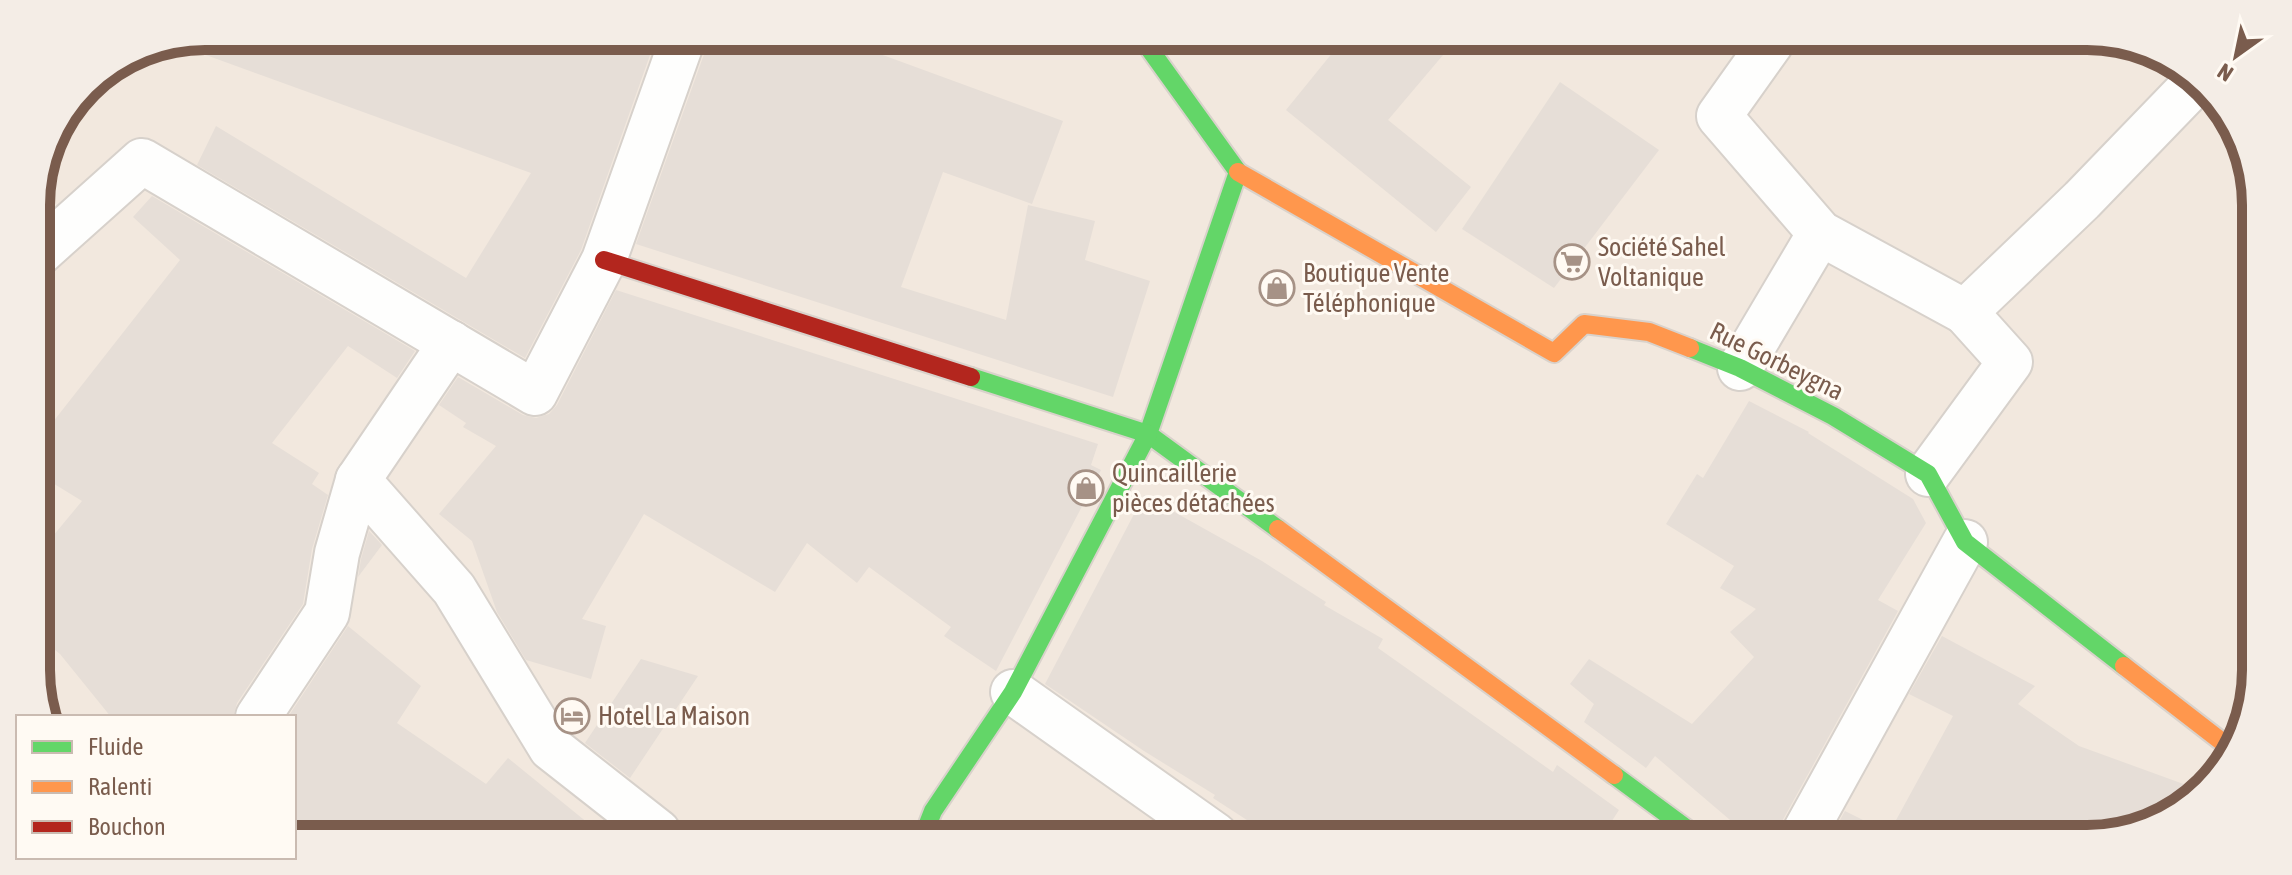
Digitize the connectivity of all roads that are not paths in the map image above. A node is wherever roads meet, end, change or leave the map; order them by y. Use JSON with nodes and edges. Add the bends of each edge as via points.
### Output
{"nodes":[{"id":1,"x":679,"y":50,"type":"edge"},
{"id":2,"x":1150,"y":50,"type":"edge"},
{"id":3,"x":1766,"y":50,"type":"edge"},
{"id":4,"x":2190,"y":89,"type":"edge"},
{"id":5,"x":1238,"y":172,"type":"junction"},
{"id":6,"x":1820,"y":233,"type":"junction"},
{"id":7,"x":50,"y":243,"type":"edge"},
{"id":8,"x":604,"y":260,"type":"junction"},
{"id":9,"x":1965,"y":312,"type":"junction"},
{"id":10,"x":451,"y":343,"type":"junction"},
{"id":11,"x":1740,"y":368,"type":"junction"},
{"id":12,"x":1148,"y":434,"type":"junction"},
{"id":13,"x":1928,"y":474,"type":"junction"},
{"id":14,"x":358,"y":480,"type":"junction"},
{"id":15,"x":1965,"y":542,"type":"junction"},
{"id":16,"x":1013,"y":692,"type":"junction"},
{"id":17,"x":259,"y":715,"type":"edge"},
{"id":18,"x":2224,"y":743,"type":"edge"},
{"id":19,"x":649,"y":825,"type":"edge"},
{"id":20,"x":928,"y":825,"type":"edge"},
{"id":21,"x":1201,"y":825,"type":"edge"},
{"id":22,"x":1682,"y":825,"type":"edge"},
{"id":23,"x":1809,"y":825,"type":"edge"}],
"edges":[{"from":1,"to":8,"type":"street"},
{"from":2,"to":5,"type":"street"},
{"from":3,"to":6,"type":"street","via":[[1719,116]]},
{"from":4,"to":9,"type":"street"},
{"from":5,"to":11,"type":"street","name":"Rue Gorbeygna","via":[[1554,353],[1584,324],[1649,332]]},
{"from":5,"to":12,"type":"street"},
{"from":6,"to":9,"type":"street"},
{"from":6,"to":11,"type":"street"},
{"from":7,"to":10,"type":"street","via":[[142,161]]},
{"from":8,"to":10,"type":"street","via":[[535,393]]},
{"from":8,"to":12,"type":"street"},
{"from":9,"to":13,"type":"street","via":[[2010,362]]},
{"from":10,"to":14,"type":"street"},
{"from":11,"to":13,"type":"street","name":"Rue Gorbeygna"},
{"from":12,"to":16,"type":"street"},
{"from":12,"to":22,"type":"street"},
{"from":13,"to":15,"type":"street"},
{"from":14,"to":17,"type":"street","via":[[327,613]]},
{"from":14,"to":19,"type":"street","via":[[454,589],[551,748]]},
{"from":15,"to":18,"type":"street"},
{"from":15,"to":23,"type":"street"},
{"from":16,"to":20,"type":"street"},
{"from":16,"to":21,"type":"street"}]}
